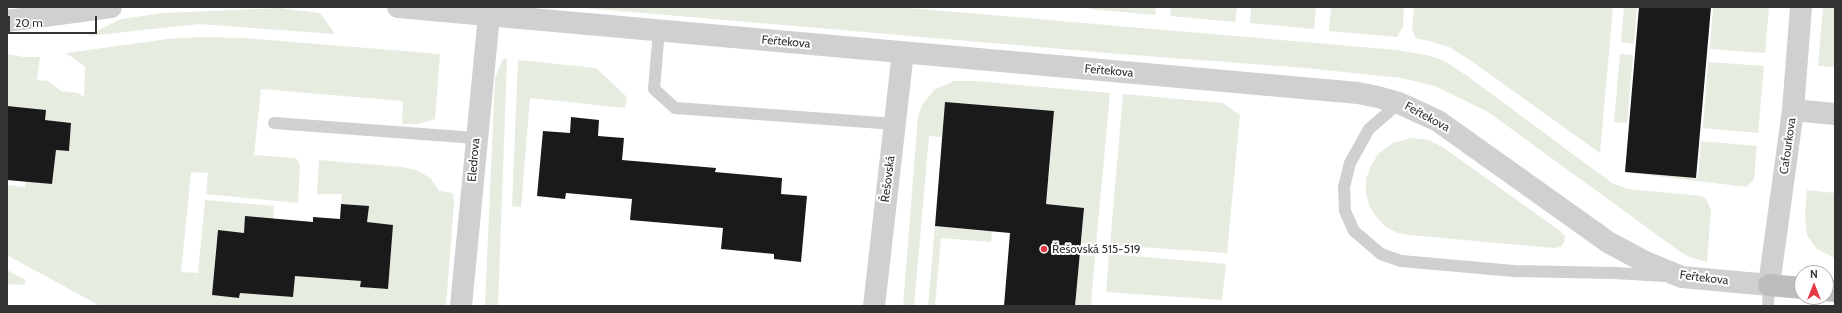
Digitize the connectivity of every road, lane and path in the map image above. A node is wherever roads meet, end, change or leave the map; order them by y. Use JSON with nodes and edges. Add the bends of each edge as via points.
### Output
{"nodes":[{"id":1,"x":111,"y":7,"type":"edge"},
{"id":2,"x":398,"y":7,"type":"edge"},
{"id":3,"x":1800,"y":7,"type":"edge"},
{"id":4,"x":489,"y":15,"type":"junction"},
{"id":5,"x":7,"y":21,"type":"edge"},
{"id":6,"x":659,"y":30,"type":"junction"},
{"id":7,"x":903,"y":52,"type":"junction"},
{"id":8,"x":1399,"y":103,"type":"junction"},
{"id":9,"x":1793,"y":110,"type":"junction"},
{"id":10,"x":1835,"y":114,"type":"edge"},
{"id":11,"x":274,"y":123,"type":"dead end"},
{"id":12,"x":895,"y":124,"type":"junction"},
{"id":13,"x":476,"y":138,"type":"junction"},
{"id":14,"x":1682,"y":277,"type":"junction"},
{"id":15,"x":1794,"y":290,"type":"edge"},
{"id":16,"x":1769,"y":295,"type":"edge"},
{"id":17,"x":461,"y":306,"type":"edge"},
{"id":18,"x":874,"y":306,"type":"edge"}],
"edges":[{"from":1,"to":5,"type":"street"},
{"from":2,"to":4,"type":"street","name":"Feřtekova"},
{"from":3,"to":9,"type":"street","name":"Cafourkova"},
{"from":4,"to":6,"type":"street","name":"Feřtekova"},
{"from":4,"to":13,"type":"street","name":"Eledrova"},
{"from":6,"to":7,"type":"street","name":"Feřtekova"},
{"from":6,"to":12,"type":"lane","via":[[654,89],[675,108]]},
{"from":7,"to":8,"type":"street","name":"Feřtekova","via":[[1358,93]]},
{"from":7,"to":12,"type":"street","name":"Řešovská"},
{"from":8,"to":14,"type":"street","name":"Feřtekova","via":[[1438,121],[1608,242],[1645,262]]},
{"from":8,"to":14,"type":"lane","via":[[1369,129],[1350,163],[1344,187],[1345,210],[1354,231],[1382,254],[1401,261],[1514,271]]},
{"from":9,"to":10,"type":"street"},
{"from":9,"to":16,"type":"street","name":"Cafourkova"},
{"from":11,"to":13,"type":"lane"},
{"from":12,"to":18,"type":"street","name":"Řešovská"},
{"from":13,"to":17,"type":"street","name":"Eledrova"},
{"from":14,"to":16,"type":"street","name":"Feřtekova"},
{"from":15,"to":16,"type":"street"}]}
